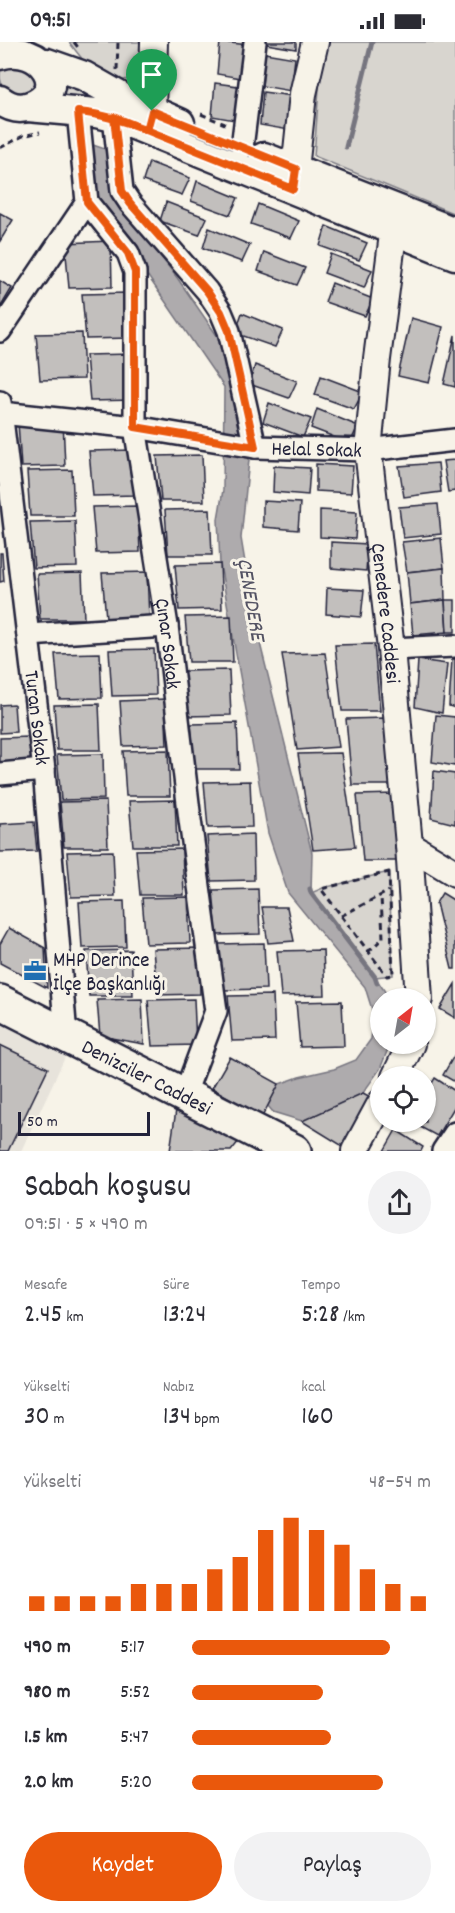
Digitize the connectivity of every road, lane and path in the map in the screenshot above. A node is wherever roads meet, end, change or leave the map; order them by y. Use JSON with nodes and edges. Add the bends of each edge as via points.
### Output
{"nodes":[{"id":1,"x":154,"y":42,"type":"edge"},
{"id":2,"x":255,"y":42,"type":"edge"},
{"id":3,"x":315,"y":42,"type":"edge"},
{"id":4,"x":0,"y":55,"type":"edge"},
{"id":5,"x":46,"y":55,"type":"edge"},
{"id":6,"x":17,"y":105,"type":"edge"},
{"id":7,"x":78,"y":112,"type":"junction"},
{"id":8,"x":114,"y":117,"type":"junction"},
{"id":9,"x":150,"y":120,"type":"junction"},
{"id":10,"x":0,"y":128,"type":"edge"},
{"id":11,"x":242,"y":148,"type":"junction"},
{"id":12,"x":294,"y":179,"type":"junction"},
{"id":13,"x":87,"y":202,"type":"junction"},
{"id":14,"x":395,"y":219,"type":"junction"},
{"id":15,"x":455,"y":232,"type":"edge"},
{"id":16,"x":455,"y":255,"type":"edge"},
{"id":17,"x":0,"y":331,"type":"edge"},
{"id":18,"x":1,"y":407,"type":"edge"},
{"id":19,"x":135,"y":427,"type":"junction"},
{"id":20,"x":455,"y":440,"type":"edge"},
{"id":21,"x":255,"y":447,"type":"junction"},
{"id":22,"x":368,"y":450,"type":"junction"},
{"id":23,"x":7,"y":518,"type":"edge"},
{"id":24,"x":167,"y":626,"type":"junction"},
{"id":25,"x":28,"y":635,"type":"junction"},
{"id":26,"x":455,"y":646,"type":"edge"},
{"id":27,"x":391,"y":649,"type":"junction"},
{"id":28,"x":44,"y":770,"type":"junction"},
{"id":29,"x":0,"y":774,"type":"edge"},
{"id":30,"x":409,"y":845,"type":"junction"},
{"id":31,"x":455,"y":873,"type":"edge"},
{"id":32,"x":389,"y":891,"type":"junction"},
{"id":33,"x":381,"y":896,"type":"junction"},
{"id":34,"x":341,"y":916,"type":"junction"},
{"id":35,"x":368,"y":952,"type":"junction"},
{"id":36,"x":418,"y":988,"type":"edge"},
{"id":37,"x":0,"y":1002,"type":"edge"},
{"id":38,"x":66,"y":1036,"type":"junction"},
{"id":39,"x":184,"y":1096,"type":"junction"},
{"id":40,"x":370,"y":1123,"type":"edge"},
{"id":41,"x":455,"y":1133,"type":"edge"},
{"id":42,"x":251,"y":1142,"type":"edge"},
{"id":43,"x":294,"y":1151,"type":"edge"},
{"id":44,"x":355,"y":1151,"type":"edge"},
{"id":45,"x":443,"y":1151,"type":"edge"}],
"edges":[{"from":1,"to":9,"type":"street"},
{"from":2,"to":11,"type":"street"},
{"from":3,"to":12,"type":"street","via":[[303,94]]},
{"from":4,"to":5,"type":"main road","via":[[18,47]]},
{"from":5,"to":6,"type":"main road","via":[[51,81],[48,90],[36,103]]},
{"from":5,"to":9,"type":"main road","via":[[121,97]]},
{"from":6,"to":7,"type":"main road"},
{"from":6,"to":10,"type":"main road"},
{"from":7,"to":8,"type":"main road"},
{"from":7,"to":13,"type":"street"},
{"from":8,"to":9,"type":"main road"},
{"from":8,"to":21,"type":"street","via":[[122,191],[221,312],[229,331]]},
{"from":9,"to":11,"type":"main road"},
{"from":9,"to":12,"type":"main road"},
{"from":11,"to":12,"type":"main road"},
{"from":12,"to":14,"type":"main road"},
{"from":13,"to":17,"type":"street"},
{"from":13,"to":19,"type":"street","name":"Çınar Sokak","via":[[128,253],[135,272]]},
{"from":14,"to":15,"type":"main road"},
{"from":14,"to":16,"type":"main road"},
{"from":14,"to":22,"type":"street","name":"Çenedere Caddesi"},
{"from":18,"to":19,"type":"street","name":"Helal Sokak"},
{"from":18,"to":23,"type":"street","name":"Turan Sokak"},
{"from":19,"to":21,"type":"street","name":"Helal Sokak"},
{"from":19,"to":24,"type":"street","name":"Çınar Sokak"},
{"from":20,"to":22,"type":"street","name":"Helal Sokak"},
{"from":21,"to":22,"type":"street","name":"Helal Sokak"},
{"from":22,"to":27,"type":"street","name":"Çenedere Caddesi"},
{"from":23,"to":25,"type":"street","name":"Turan Sokak"},
{"from":24,"to":25,"type":"street"},
{"from":24,"to":39,"type":"street","name":"Çınar Sokak","via":[[216,1011]]},
{"from":25,"to":28,"type":"street","name":"Turan Sokak"},
{"from":26,"to":27,"type":"street"},
{"from":27,"to":30,"type":"street","name":"Çenedere Caddesi"},
{"from":28,"to":29,"type":"street"},
{"from":28,"to":38,"type":"street","name":"Turan Sokak"},
{"from":30,"to":31,"type":"street"},
{"from":30,"to":36,"type":"street","name":"Çenedere Caddesi"},
{"from":32,"to":33,"type":"path"},
{"from":32,"to":34,"type":"path","via":[[389,872],[321,889]]},
{"from":32,"to":35,"type":"path","via":[[393,975],[387,976]]},
{"from":33,"to":34,"type":"path"},
{"from":33,"to":35,"type":"path","via":[[383,938]]},
{"from":34,"to":35,"type":"path"},
{"from":37,"to":38,"type":"main road","name":"Denizciler Caddesi"},
{"from":38,"to":39,"type":"main road","name":"Denizciler Caddesi"},
{"from":39,"to":42,"type":"main road","name":"Denizciler Caddesi"},
{"from":40,"to":44,"type":"street"},
{"from":41,"to":45,"type":"street"},
{"from":42,"to":43,"type":"main road","name":"Denizciler Caddesi"}]}
